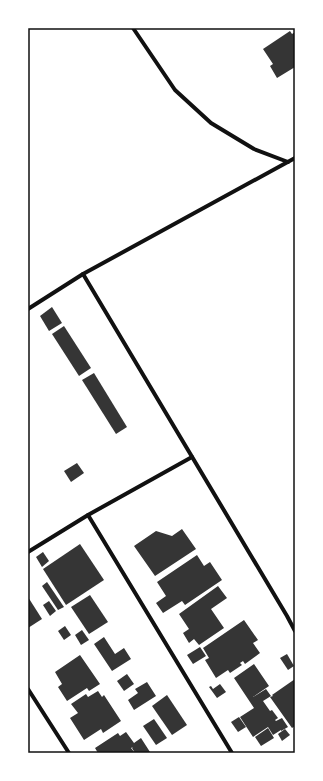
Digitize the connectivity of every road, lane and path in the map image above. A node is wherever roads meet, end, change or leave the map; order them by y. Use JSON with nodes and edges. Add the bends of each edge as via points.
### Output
{"nodes":[{"id":1,"x":133,"y":28,"type":"edge"},
{"id":2,"x":295,"y":158,"type":"edge"},
{"id":3,"x":288,"y":162,"type":"junction"},
{"id":4,"x":83,"y":274,"type":"junction"},
{"id":5,"x":28,"y":309,"type":"edge"},
{"id":6,"x":192,"y":457,"type":"junction"},
{"id":7,"x":88,"y":515,"type":"junction"},
{"id":8,"x":28,"y":552,"type":"edge"},
{"id":9,"x":295,"y":631,"type":"edge"},
{"id":10,"x":28,"y":689,"type":"edge"},
{"id":11,"x":69,"y":753,"type":"edge"},
{"id":12,"x":232,"y":753,"type":"edge"}],
"edges":[{"from":1,"to":3,"type":"street","via":[[175,90],[211,123],[254,148]]},
{"from":2,"to":3,"type":"street"},
{"from":3,"to":4,"type":"street"},
{"from":4,"to":5,"type":"street"},
{"from":4,"to":6,"type":"street"},
{"from":6,"to":7,"type":"street"},
{"from":6,"to":9,"type":"street"},
{"from":7,"to":8,"type":"street"},
{"from":7,"to":12,"type":"street"},
{"from":10,"to":11,"type":"street"}]}
